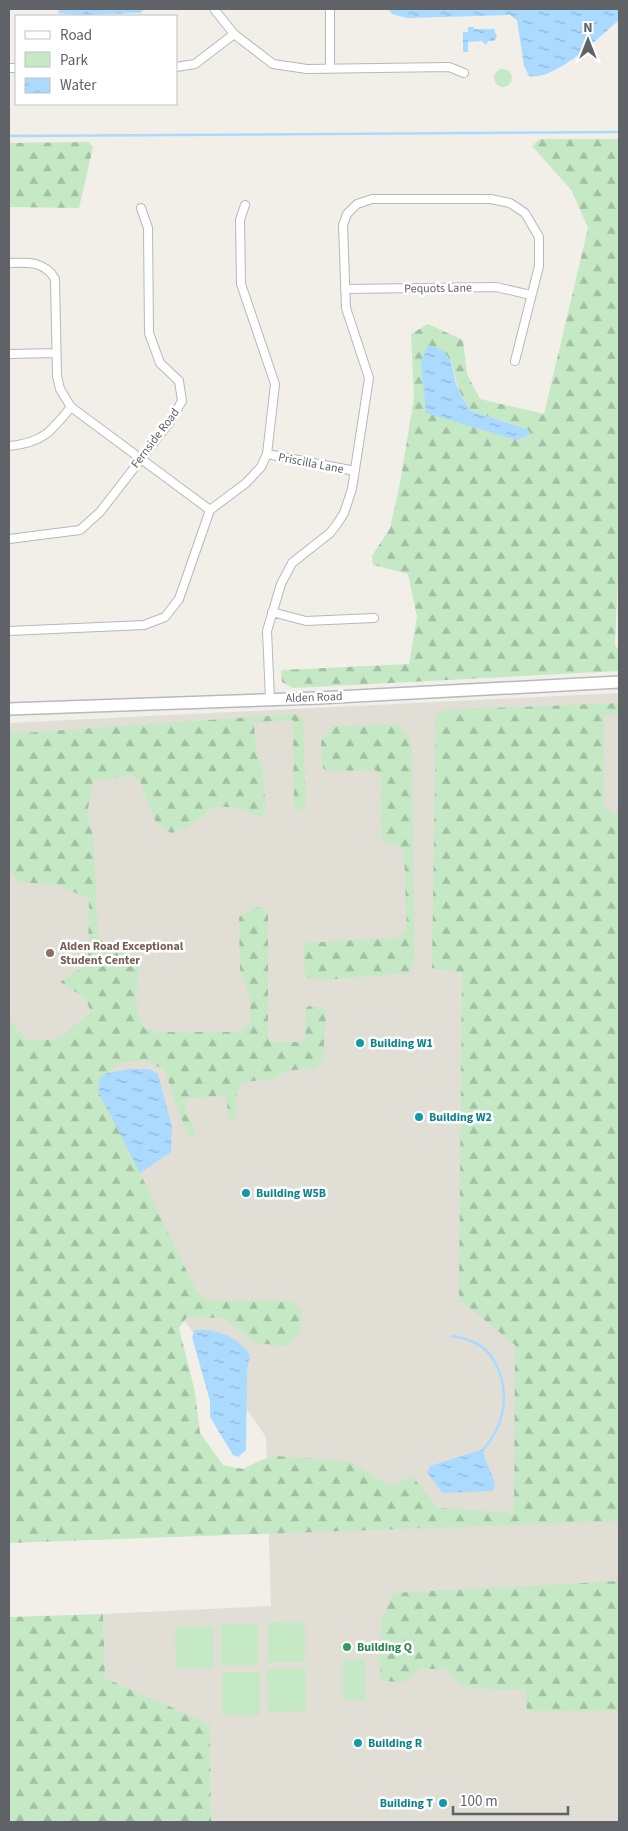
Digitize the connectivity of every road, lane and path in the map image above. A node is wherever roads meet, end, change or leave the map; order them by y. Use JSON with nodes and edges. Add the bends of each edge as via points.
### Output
{"nodes":[{"id":1,"x":214,"y":9,"type":"edge"},
{"id":2,"x":330,"y":11,"type":"dead end"},
{"id":3,"x":234,"y":34,"type":"junction"},
{"id":4,"x":178,"y":67,"type":"edge"},
{"id":5,"x":330,"y":68,"type":"junction"},
{"id":6,"x":464,"y":73,"type":"dead end"},
{"id":7,"x":245,"y":205,"type":"dead end"},
{"id":8,"x":141,"y":208,"type":"dead end"},
{"id":9,"x":9,"y":263,"type":"edge"},
{"id":10,"x":345,"y":289,"type":"junction"},
{"id":11,"x":531,"y":295,"type":"junction"},
{"id":12,"x":56,"y":353,"type":"junction"},
{"id":13,"x":9,"y":354,"type":"edge"},
{"id":14,"x":515,"y":361,"type":"dead end"},
{"id":15,"x":70,"y":407,"type":"junction"},
{"id":16,"x":9,"y":446,"type":"edge"},
{"id":17,"x":267,"y":454,"type":"junction"},
{"id":18,"x":141,"y":458,"type":"junction"},
{"id":19,"x":355,"y":471,"type":"junction"},
{"id":20,"x":210,"y":510,"type":"junction"},
{"id":21,"x":9,"y":538,"type":"edge"},
{"id":22,"x":272,"y":612,"type":"junction"},
{"id":23,"x":374,"y":618,"type":"dead end"},
{"id":24,"x":9,"y":631,"type":"edge"},
{"id":25,"x":619,"y":682,"type":"edge"},
{"id":26,"x":270,"y":699,"type":"junction"},
{"id":27,"x":9,"y":709,"type":"edge"}],
"edges":[{"from":1,"to":3,"type":"street"},
{"from":2,"to":5,"type":"street"},
{"from":3,"to":4,"type":"street","via":[[195,64]]},
{"from":3,"to":5,"type":"street","via":[[273,64]]},
{"from":5,"to":6,"type":"street","via":[[450,67]]},
{"from":7,"to":17,"type":"street","via":[[240,220],[241,284],[275,384]]},
{"from":8,"to":18,"type":"street","name":"Fernside Road","via":[[148,228],[149,333],[160,362],[179,381],[182,401]]},
{"from":9,"to":12,"type":"street","via":[[36,263],[55,279]]},
{"from":10,"to":11,"type":"street","name":"Pequots Lane","via":[[496,287]]},
{"from":10,"to":11,"type":"street","via":[[343,225],[347,214],[357,204],[372,199],[492,199],[510,203],[529,217],[537,230],[541,253]]},
{"from":10,"to":19,"type":"street","via":[[346,308],[369,378]]},
{"from":11,"to":14,"type":"street"},
{"from":12,"to":13,"type":"street"},
{"from":12,"to":15,"type":"street","via":[[60,389]]},
{"from":15,"to":16,"type":"street","via":[[52,430],[34,443]]},
{"from":15,"to":18,"type":"street"},
{"from":17,"to":19,"type":"street","name":"Priscilla Lane"},
{"from":17,"to":20,"type":"street","via":[[255,475]]},
{"from":18,"to":20,"type":"street"},
{"from":18,"to":21,"type":"street","name":"Fernside Road","via":[[100,512],[80,530]]},
{"from":19,"to":22,"type":"street","via":[[344,513],[330,533],[292,563]]},
{"from":20,"to":24,"type":"street","via":[[180,599],[165,617],[144,625]]},
{"from":22,"to":23,"type":"street","via":[[306,621]]},
{"from":22,"to":26,"type":"street","via":[[266,630]]},
{"from":25,"to":26,"type":"street","name":"Alden Road"},
{"from":26,"to":27,"type":"street","name":"Alden Road"}]}
